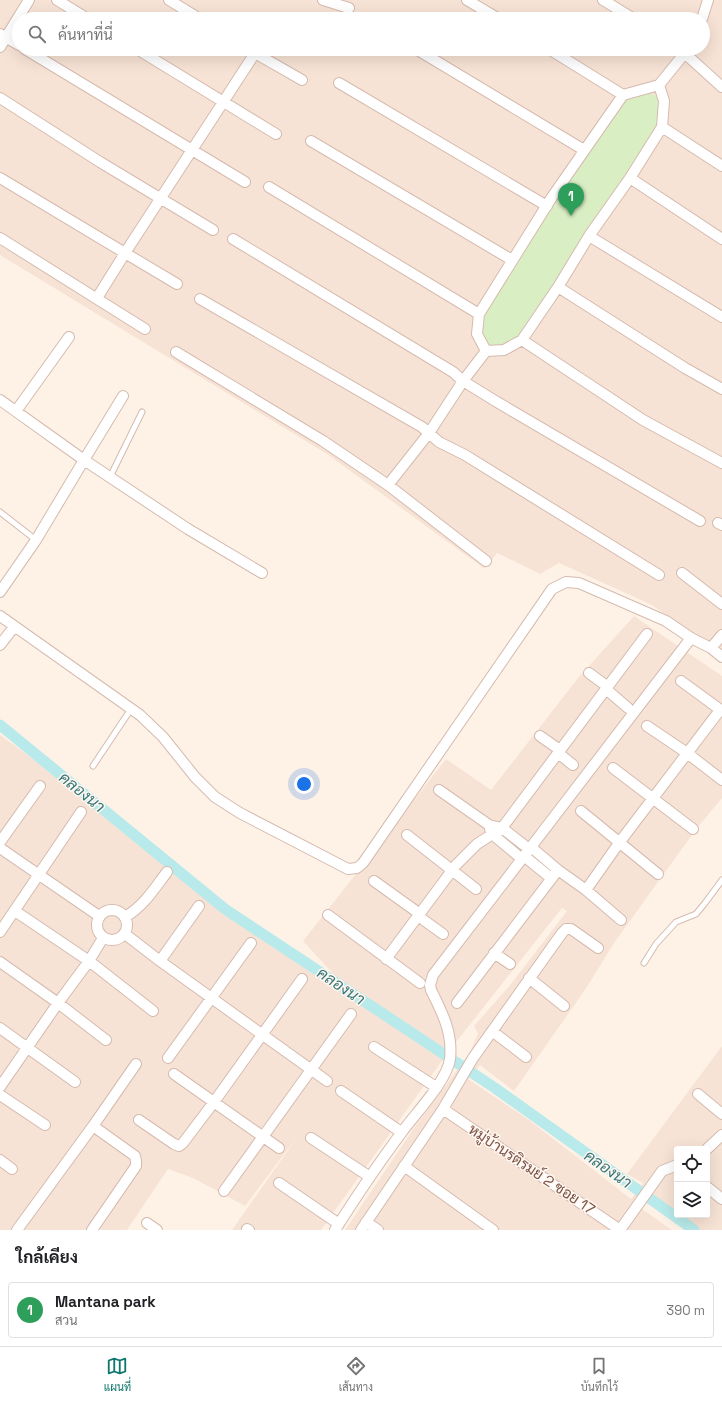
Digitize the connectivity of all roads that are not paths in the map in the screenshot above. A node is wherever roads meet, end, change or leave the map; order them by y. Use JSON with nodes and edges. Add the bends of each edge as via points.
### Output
{"nodes":[{"id":1,"x":29,"y":0,"type":"edge"},
{"id":2,"x":57,"y":0,"type":"edge"},
{"id":3,"x":169,"y":0,"type":"edge"},
{"id":4,"x":323,"y":0,"type":"edge"},
{"id":5,"x":467,"y":0,"type":"edge"},
{"id":6,"x":603,"y":0,"type":"edge"},
{"id":7,"x":708,"y":0,"type":"edge"},
{"id":8,"x":349,"y":8,"type":"dead end"},
{"id":9,"x":20,"y":12,"type":"edge"},
{"id":10,"x":77,"y":12,"type":"edge"},
{"id":11,"x":189,"y":12,"type":"edge"},
{"id":12,"x":487,"y":12,"type":"edge"},
{"id":13,"x":623,"y":12,"type":"edge"},
{"id":14,"x":704,"y":12,"type":"edge"},
{"id":15,"x":12,"y":23,"type":"edge"},
{"id":16,"x":3,"y":35,"type":"edge"},
{"id":17,"x":12,"y":41,"type":"edge"},
{"id":18,"x":0,"y":47,"type":"edge"},
{"id":19,"x":38,"y":56,"type":"edge"},
{"id":20,"x":148,"y":56,"type":"edge"},
{"id":21,"x":249,"y":56,"type":"edge"},
{"id":22,"x":261,"y":56,"type":"edge"},
{"id":23,"x":428,"y":56,"type":"edge"},
{"id":24,"x":560,"y":56,"type":"edge"},
{"id":25,"x":681,"y":56,"type":"edge"},
{"id":26,"x":690,"y":56,"type":"edge"},
{"id":27,"x":302,"y":80,"type":"dead end"},
{"id":28,"x":339,"y":83,"type":"dead end"},
{"id":29,"x":659,"y":85,"type":"junction"},
{"id":30,"x":722,"y":87,"type":"edge"},
{"id":31,"x":623,"y":95,"type":"junction"},
{"id":32,"x":0,"y":98,"type":"edge"},
{"id":33,"x":223,"y":102,"type":"junction"},
{"id":34,"x":662,"y":127,"type":"junction"},
{"id":35,"x":276,"y":134,"type":"dead end"},
{"id":36,"x":311,"y":141,"type":"dead end"},
{"id":37,"x":192,"y":150,"type":"junction"},
{"id":38,"x":584,"y":150,"type":"junction"},
{"id":39,"x":722,"y":166,"type":"edge"},
{"id":40,"x":0,"y":178,"type":"edge"},
{"id":41,"x":630,"y":178,"type":"junction"},
{"id":42,"x":245,"y":182,"type":"dead end"},
{"id":43,"x":269,"y":187,"type":"dead end"},
{"id":44,"x":161,"y":198,"type":"junction"},
{"id":45,"x":547,"y":206,"type":"junction"},
{"id":46,"x":213,"y":230,"type":"dead end"},
{"id":47,"x":589,"y":236,"type":"junction"},
{"id":48,"x":0,"y":238,"type":"edge"},
{"id":49,"x":233,"y":239,"type":"dead end"},
{"id":50,"x":722,"y":239,"type":"edge"},
{"id":51,"x":125,"y":253,"type":"junction"},
{"id":52,"x":512,"y":260,"type":"junction"},
{"id":53,"x":177,"y":284,"type":"dead end"},
{"id":54,"x":558,"y":288,"type":"junction"},
{"id":55,"x":97,"y":298,"type":"junction"},
{"id":56,"x":200,"y":299,"type":"dead end"},
{"id":57,"x":479,"y":314,"type":"junction"},
{"id":58,"x":722,"y":317,"type":"edge"},
{"id":59,"x":145,"y":329,"type":"dead end"},
{"id":60,"x":69,"y":337,"type":"dead end"},
{"id":61,"x":522,"y":340,"type":"junction"},
{"id":62,"x":486,"y":351,"type":"junction"},
{"id":63,"x":176,"y":352,"type":"dead end"},
{"id":64,"x":463,"y":381,"type":"junction"},
{"id":65,"x":722,"y":389,"type":"edge"},
{"id":66,"x":124,"y":396,"type":"dead end"},
{"id":67,"x":0,"y":400,"type":"edge"},
{"id":68,"x":16,"y":411,"type":"junction"},
{"id":69,"x":142,"y":412,"type":"dead end"},
{"id":70,"x":429,"y":433,"type":"junction"},
{"id":71,"x":84,"y":460,"type":"junction"},
{"id":72,"x":722,"y":463,"type":"edge"},
{"id":73,"x":110,"y":477,"type":"junction"},
{"id":74,"x":388,"y":485,"type":"junction"},
{"id":75,"x":0,"y":512,"type":"edge"},
{"id":76,"x":700,"y":521,"type":"dead end"},
{"id":77,"x":36,"y":540,"type":"junction"},
{"id":78,"x":486,"y":561,"type":"dead end"},
{"id":79,"x":262,"y":573,"type":"dead end"},
{"id":80,"x":682,"y":573,"type":"dead end"},
{"id":81,"x":659,"y":574,"type":"dead end"},
{"id":82,"x":0,"y":592,"type":"edge"},
{"id":83,"x":722,"y":604,"type":"edge"},
{"id":84,"x":0,"y":616,"type":"edge"},
{"id":85,"x":14,"y":627,"type":"junction"},
{"id":86,"x":647,"y":634,"type":"dead end"},
{"id":87,"x":722,"y":635,"type":"edge"},
{"id":88,"x":691,"y":638,"type":"junction"},
{"id":89,"x":0,"y":645,"type":"edge"},
{"id":90,"x":719,"y":653,"type":"edge"},
{"id":91,"x":589,"y":673,"type":"dead end"},
{"id":92,"x":681,"y":682,"type":"dead end"},
{"id":93,"x":607,"y":688,"type":"junction"},
{"id":94,"x":628,"y":708,"type":"dead end"},
{"id":95,"x":131,"y":709,"type":"junction"},
{"id":96,"x":721,"y":711,"type":"edge"},
{"id":97,"x":647,"y":726,"type":"dead end"},
{"id":98,"x":540,"y":736,"type":"dead end"},
{"id":99,"x":559,"y":752,"type":"junction"},
{"id":100,"x":687,"y":753,"type":"junction"},
{"id":101,"x":572,"y":765,"type":"dead end"},
{"id":102,"x":93,"y":766,"type":"dead end"},
{"id":103,"x":613,"y":768,"type":"dead end"},
{"id":104,"x":722,"y":780,"type":"edge"},
{"id":105,"x":40,"y":786,"type":"dead end"},
{"id":106,"x":439,"y":790,"type":"dead end"},
{"id":107,"x":652,"y":799,"type":"junction"},
{"id":108,"x":581,"y":811,"type":"dead end"},
{"id":109,"x":81,"y":812,"type":"dead end"},
{"id":110,"x":502,"y":828,"type":"junction"},
{"id":111,"x":693,"y":829,"type":"dead end"},
{"id":112,"x":490,"y":830,"type":"junction"},
{"id":113,"x":407,"y":835,"type":"dead end"},
{"id":114,"x":0,"y":842,"type":"edge"},
{"id":115,"x":619,"y":843,"type":"junction"},
{"id":116,"x":0,"y":848,"type":"edge"},
{"id":117,"x":527,"y":853,"type":"junction"},
{"id":118,"x":452,"y":871,"type":"junction"},
{"id":119,"x":167,"y":872,"type":"dead end"},
{"id":120,"x":39,"y":874,"type":"junction"},
{"id":121,"x":555,"y":874,"type":"junction"},
{"id":122,"x":658,"y":874,"type":"dead end"},
{"id":123,"x":722,"y":880,"type":"edge"},
{"id":124,"x":374,"y":881,"type":"dead end"},
{"id":125,"x":476,"y":889,"type":"dead end"},
{"id":126,"x":586,"y":890,"type":"junction"},
{"id":127,"x":199,"y":906,"type":"dead end"},
{"id":128,"x":15,"y":911,"type":"junction"},
{"id":129,"x":328,"y":915,"type":"dead end"},
{"id":130,"x":419,"y":915,"type":"junction"},
{"id":131,"x":99,"y":916,"type":"junction"},
{"id":132,"x":125,"y":917,"type":"junction"},
{"id":133,"x":621,"y":920,"type":"dead end"},
{"id":134,"x":0,"y":932,"type":"edge"},
{"id":135,"x":125,"y":934,"type":"junction"},
{"id":136,"x":443,"y":934,"type":"dead end"},
{"id":137,"x":103,"y":938,"type":"junction"},
{"id":138,"x":251,"y":943,"type":"dead end"},
{"id":139,"x":598,"y":948,"type":"dead end"},
{"id":140,"x":494,"y":953,"type":"junction"},
{"id":141,"x":386,"y":959,"type":"junction"},
{"id":142,"x":89,"y":961,"type":"junction"},
{"id":143,"x":160,"y":961,"type":"junction"},
{"id":144,"x":0,"y":962,"type":"edge"},
{"id":145,"x":644,"y":963,"type":"dead end"},
{"id":146,"x":510,"y":964,"type":"dead end"},
{"id":147,"x":528,"y":978,"type":"junction"},
{"id":148,"x":302,"y":979,"type":"dead end"},
{"id":149,"x":420,"y":983,"type":"dead end"},
{"id":150,"x":211,"y":998,"type":"junction"},
{"id":151,"x":58,"y":1003,"type":"junction"},
{"id":152,"x":457,"y":1003,"type":"dead end"},
{"id":153,"x":564,"y":1006,"type":"dead end"},
{"id":154,"x":154,"y":1011,"type":"dead end"},
{"id":155,"x":351,"y":1014,"type":"dead end"},
{"id":156,"x":0,"y":1028,"type":"edge"},
{"id":157,"x":492,"y":1031,"type":"junction"},
{"id":158,"x":263,"y":1034,"type":"junction"},
{"id":159,"x":106,"y":1040,"type":"dead end"},
{"id":160,"x":374,"y":1047,"type":"dead end"},
{"id":161,"x":27,"y":1048,"type":"junction"},
{"id":162,"x":526,"y":1057,"type":"dead end"},
{"id":163,"x":168,"y":1058,"type":"dead end"},
{"id":164,"x":136,"y":1064,"type":"dead end"},
{"id":165,"x":312,"y":1069,"type":"junction"},
{"id":166,"x":174,"y":1074,"type":"dead end"},
{"id":167,"x":327,"y":1081,"type":"dead end"},
{"id":168,"x":75,"y":1082,"type":"dead end"},
{"id":169,"x":0,"y":1087,"type":"edge"},
{"id":170,"x":436,"y":1087,"type":"junction"},
{"id":171,"x":341,"y":1091,"type":"dead end"},
{"id":172,"x":698,"y":1094,"type":"dead end"},
{"id":173,"x":0,"y":1095,"type":"edge"},
{"id":174,"x":214,"y":1102,"type":"junction"},
{"id":175,"x":443,"y":1109,"type":"junction"},
{"id":176,"x":722,"y":1114,"type":"edge"},
{"id":177,"x":139,"y":1120,"type":"dead end"},
{"id":178,"x":45,"y":1125,"type":"dead end"},
{"id":179,"x":93,"y":1126,"type":"junction"},
{"id":180,"x":401,"y":1132,"type":"junction"},
{"id":181,"x":722,"y":1135,"type":"edge"},
{"id":182,"x":263,"y":1137,"type":"junction"},
{"id":183,"x":311,"y":1138,"type":"dead end"},
{"id":184,"x":710,"y":1146,"type":"edge"},
{"id":185,"x":279,"y":1148,"type":"dead end"},
{"id":186,"x":0,"y":1160,"type":"edge"},
{"id":187,"x":404,"y":1166,"type":"junction"},
{"id":188,"x":674,"y":1166,"type":"edge"},
{"id":189,"x":12,"y":1169,"type":"dead end"},
{"id":190,"x":370,"y":1176,"type":"junction"},
{"id":191,"x":279,"y":1183,"type":"dead end"},
{"id":192,"x":710,"y":1189,"type":"edge"},
{"id":193,"x":224,"y":1191,"type":"dead end"},
{"id":194,"x":722,"y":1199,"type":"edge"},
{"id":195,"x":147,"y":1223,"type":"dead end"},
{"id":196,"x":363,"y":1226,"type":"edge"},
{"id":197,"x":337,"y":1227,"type":"edge"},
{"id":198,"x":622,"y":1227,"type":"edge"},
{"id":199,"x":17,"y":1230,"type":"edge"},
{"id":200,"x":92,"y":1230,"type":"edge"},
{"id":201,"x":157,"y":1230,"type":"edge"},
{"id":202,"x":378,"y":1230,"type":"edge"},
{"id":203,"x":492,"y":1230,"type":"edge"}],
"edges":[{"from":1,"to":9,"type":"street"},
{"from":2,"to":10,"type":"street"},
{"from":3,"to":11,"type":"street"},
{"from":4,"to":8,"type":"street"},
{"from":5,"to":12,"type":"street"},
{"from":6,"to":13,"type":"street"},
{"from":7,"to":14,"type":"street"},
{"from":15,"to":16,"type":"street"},
{"from":16,"to":17,"type":"street"},
{"from":16,"to":18,"type":"street"},
{"from":19,"to":37,"type":"street"},
{"from":20,"to":33,"type":"street"},
{"from":21,"to":33,"type":"street"},
{"from":22,"to":27,"type":"street"},
{"from":23,"to":38,"type":"street"},
{"from":24,"to":31,"type":"street"},
{"from":25,"to":29,"type":"street"},
{"from":26,"to":30,"type":"street"},
{"from":28,"to":45,"type":"street"},
{"from":29,"to":31,"type":"street"},
{"from":29,"to":34,"type":"street","via":[[664,101]]},
{"from":31,"to":38,"type":"street"},
{"from":32,"to":44,"type":"street"},
{"from":33,"to":35,"type":"street"},
{"from":33,"to":37,"type":"street"},
{"from":34,"to":39,"type":"street"},
{"from":34,"to":41,"type":"street"},
{"from":36,"to":52,"type":"street"},
{"from":37,"to":42,"type":"street"},
{"from":37,"to":44,"type":"street"},
{"from":38,"to":45,"type":"street"},
{"from":40,"to":51,"type":"street"},
{"from":41,"to":47,"type":"street"},
{"from":41,"to":50,"type":"street"},
{"from":43,"to":57,"type":"street"},
{"from":44,"to":46,"type":"street"},
{"from":44,"to":51,"type":"street"},
{"from":45,"to":52,"type":"street"},
{"from":47,"to":54,"type":"street"},
{"from":47,"to":58,"type":"street"},
{"from":48,"to":55,"type":"street"},
{"from":49,"to":64,"type":"street","via":[[453,372]]},
{"from":51,"to":53,"type":"street"},
{"from":51,"to":55,"type":"street"},
{"from":52,"to":57,"type":"street"},
{"from":54,"to":61,"type":"street"},
{"from":54,"to":65,"type":"street"},
{"from":55,"to":59,"type":"street"},
{"from":56,"to":70,"type":"street"},
{"from":57,"to":62,"type":"street","via":[[477,334]]},
{"from":60,"to":68,"type":"street"},
{"from":61,"to":62,"type":"street","via":[[504,350]]},
{"from":61,"to":72,"type":"street","via":[[643,420]]},
{"from":62,"to":64,"type":"street"},
{"from":63,"to":74,"type":"street","via":[[323,441]]},
{"from":64,"to":70,"type":"street"},
{"from":64,"to":76,"type":"street"},
{"from":66,"to":71,"type":"street"},
{"from":67,"to":68,"type":"street"},
{"from":68,"to":71,"type":"street"},
{"from":69,"to":73,"type":"lane"},
{"from":70,"to":74,"type":"street"},
{"from":70,"to":81,"type":"street","via":[[439,442]]},
{"from":71,"to":73,"type":"street"},
{"from":71,"to":77,"type":"street"},
{"from":73,"to":79,"type":"street","via":[[188,529]]},
{"from":74,"to":78,"type":"street"},
{"from":75,"to":77,"type":"lane"},
{"from":77,"to":82,"type":"street"},
{"from":80,"to":83,"type":"street"},
{"from":84,"to":85,"type":"street"},
{"from":85,"to":89,"type":"street"},
{"from":85,"to":95,"type":"street"},
{"from":86,"to":93,"type":"street"},
{"from":87,"to":90,"type":"street"},
{"from":88,"to":90,"type":"street"},
{"from":88,"to":95,"type":"street","via":[[656,616],[579,583],[566,582],[552,589],[363,863],[357,868],[348,869],[240,813],[215,797],[195,777],[163,737]]},
{"from":88,"to":117,"type":"street"},
{"from":91,"to":93,"type":"street"},
{"from":92,"to":96,"type":"street"},
{"from":93,"to":94,"type":"street"},
{"from":93,"to":99,"type":"street"},
{"from":95,"to":102,"type":"lane"},
{"from":96,"to":100,"type":"street"},
{"from":97,"to":100,"type":"street"},
{"from":98,"to":99,"type":"street"},
{"from":99,"to":101,"type":"street"},
{"from":99,"to":110,"type":"street"},
{"from":100,"to":104,"type":"street"},
{"from":100,"to":107,"type":"street"},
{"from":103,"to":107,"type":"street"},
{"from":105,"to":114,"type":"street"},
{"from":106,"to":112,"type":"street"},
{"from":107,"to":111,"type":"street"},
{"from":107,"to":115,"type":"street"},
{"from":108,"to":115,"type":"street"},
{"from":109,"to":120,"type":"street"},
{"from":110,"to":112,"type":"street"},
{"from":110,"to":117,"type":"street"},
{"from":112,"to":117,"type":"street"},
{"from":112,"to":118,"type":"street"},
{"from":113,"to":118,"type":"street"},
{"from":115,"to":122,"type":"street"},
{"from":115,"to":126,"type":"street"},
{"from":116,"to":120,"type":"street"},
{"from":117,"to":121,"type":"street"},
{"from":117,"to":170,"type":"street","via":[[430,982],[431,990],[446,1022],[451,1043],[450,1061]]},
{"from":118,"to":125,"type":"street"},
{"from":118,"to":130,"type":"street"},
{"from":119,"to":132,"type":"street","via":[[143,904]]},
{"from":120,"to":128,"type":"street"},
{"from":120,"to":131,"type":"street"},
{"from":121,"to":126,"type":"street"},
{"from":121,"to":140,"type":"street"},
{"from":123,"to":145,"type":"lane","via":[[696,914],[676,922],[656,944]]},
{"from":124,"to":130,"type":"street"},
{"from":126,"to":133,"type":"street"},
{"from":127,"to":143,"type":"street"},
{"from":128,"to":134,"type":"street"},
{"from":128,"to":142,"type":"street"},
{"from":129,"to":141,"type":"street"},
{"from":130,"to":136,"type":"street"},
{"from":130,"to":141,"type":"street"},
{"from":131,"to":132,"type":"street","via":[[109,910],[116,910]]},
{"from":131,"to":137,"type":"street","via":[[97,928]]},
{"from":132,"to":135,"type":"street","via":[[128,923]]},
{"from":135,"to":137,"type":"street","via":[[114,941]]},
{"from":135,"to":143,"type":"street"},
{"from":137,"to":142,"type":"street"},
{"from":138,"to":150,"type":"street"},
{"from":139,"to":147,"type":"street","via":[[571,929],[566,929]]},
{"from":140,"to":146,"type":"street"},
{"from":140,"to":152,"type":"street"},
{"from":141,"to":149,"type":"street"},
{"from":142,"to":151,"type":"street"},
{"from":142,"to":154,"type":"street"},
{"from":143,"to":150,"type":"street"},
{"from":144,"to":151,"type":"street"},
{"from":147,"to":153,"type":"street"},
{"from":147,"to":157,"type":"street"},
{"from":148,"to":158,"type":"street"},
{"from":150,"to":158,"type":"street"},
{"from":150,"to":163,"type":"street"},
{"from":151,"to":159,"type":"street"},
{"from":151,"to":161,"type":"street"},
{"from":155,"to":165,"type":"street"},
{"from":156,"to":161,"type":"street"},
{"from":157,"to":162,"type":"street"},
{"from":157,"to":175,"type":"street"},
{"from":158,"to":165,"type":"street"},
{"from":158,"to":174,"type":"street"},
{"from":160,"to":170,"type":"street"},
{"from":161,"to":168,"type":"street"},
{"from":161,"to":169,"type":"street"},
{"from":164,"to":179,"type":"street"},
{"from":165,"to":167,"type":"street"},
{"from":165,"to":182,"type":"street"},
{"from":166,"to":174,"type":"street"},
{"from":170,"to":180,"type":"street"},
{"from":171,"to":180,"type":"street"},
{"from":172,"to":176,"type":"street"},
{"from":173,"to":178,"type":"street"},
{"from":174,"to":177,"type":"street","via":[[179,1146]]},
{"from":174,"to":182,"type":"street"},
{"from":175,"to":187,"type":"street"},
{"from":175,"to":198,"type":"street","name":"หมู่บ้านรติรมย์ 2 ซอย 17"},
{"from":179,"to":199,"type":"street"},
{"from":179,"to":200,"type":"street","via":[[135,1156],[136,1166]]},
{"from":180,"to":190,"type":"street"},
{"from":181,"to":184,"type":"street"},
{"from":182,"to":185,"type":"street"},
{"from":182,"to":193,"type":"street"},
{"from":183,"to":190,"type":"street"},
{"from":186,"to":189,"type":"street"},
{"from":187,"to":196,"type":"street"},
{"from":187,"to":203,"type":"street"},
{"from":188,"to":198,"type":"street","via":[[662,1171]]},
{"from":190,"to":197,"type":"street"},
{"from":191,"to":197,"type":"street"},
{"from":192,"to":194,"type":"street"},
{"from":195,"to":201,"type":"street"},
{"from":196,"to":202,"type":"street"}]}
